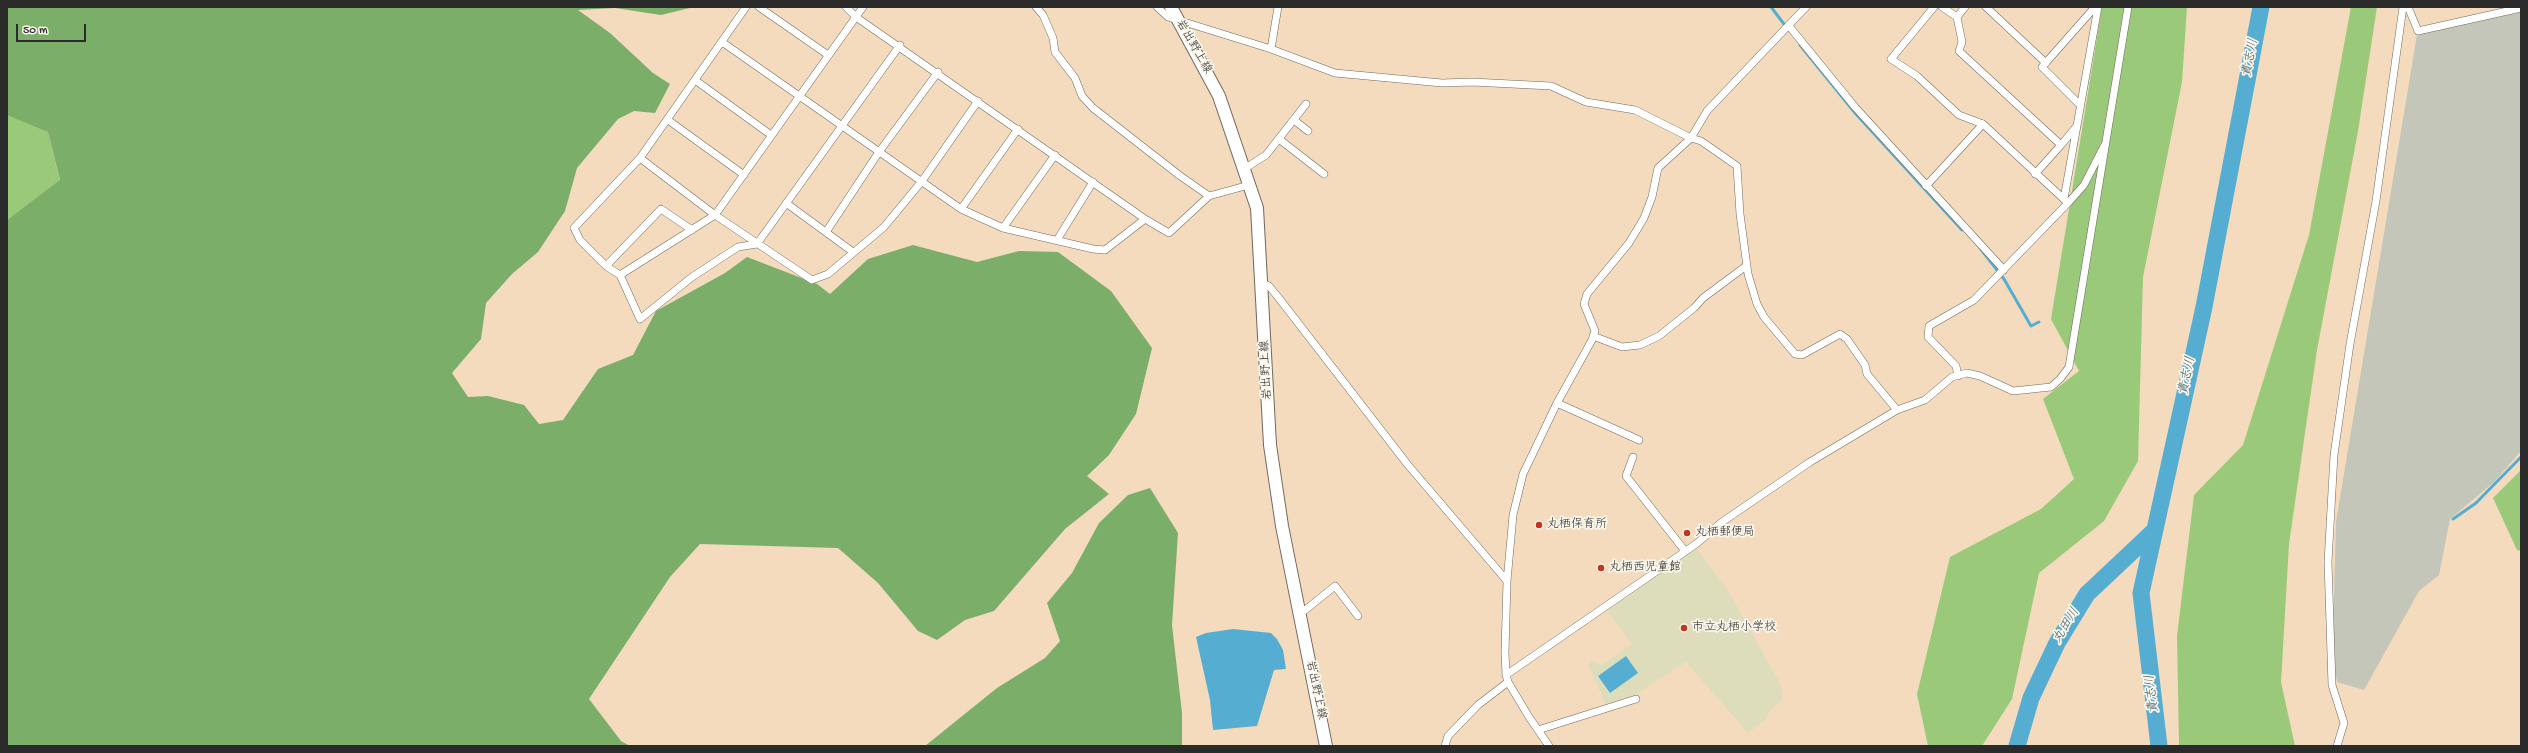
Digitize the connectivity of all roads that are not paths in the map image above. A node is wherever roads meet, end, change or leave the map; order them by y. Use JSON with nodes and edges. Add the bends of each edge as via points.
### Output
{"nodes":[{"id":1,"x":746,"y":7,"type":"edge"},
{"id":2,"x":759,"y":7,"type":"edge"},
{"id":3,"x":846,"y":7,"type":"edge"},
{"id":4,"x":863,"y":7,"type":"edge"},
{"id":5,"x":1036,"y":7,"type":"edge"},
{"id":6,"x":1157,"y":7,"type":"edge"},
{"id":7,"x":1171,"y":7,"type":"edge"},
{"id":8,"x":1278,"y":7,"type":"edge"},
{"id":9,"x":1806,"y":7,"type":"edge"},
{"id":10,"x":1934,"y":7,"type":"edge"},
{"id":11,"x":1942,"y":7,"type":"edge"},
{"id":12,"x":1965,"y":7,"type":"edge"},
{"id":13,"x":1986,"y":7,"type":"edge"},
{"id":14,"x":2097,"y":7,"type":"edge"},
{"id":15,"x":2128,"y":7,"type":"edge"},
{"id":16,"x":2403,"y":7,"type":"edge"},
{"id":17,"x":2408,"y":7,"type":"edge"},
{"id":18,"x":2521,"y":8,"type":"edge"},
{"id":19,"x":856,"y":17,"type":"junction"},
{"id":20,"x":1957,"y":17,"type":"junction"},
{"id":21,"x":1178,"y":20,"type":"junction"},
{"id":22,"x":1789,"y":26,"type":"junction"},
{"id":23,"x":722,"y":42,"type":"junction"},
{"id":24,"x":900,"y":45,"type":"junction"},
{"id":25,"x":1271,"y":49,"type":"junction"},
{"id":26,"x":828,"y":56,"type":"junction"},
{"id":27,"x":2046,"y":63,"type":"junction"},
{"id":28,"x":938,"y":72,"type":"junction"},
{"id":29,"x":696,"y":80,"type":"junction"},
{"id":30,"x":799,"y":95,"type":"junction"},
{"id":31,"x":978,"y":101,"type":"junction"},
{"id":32,"x":1306,"y":104,"type":"dead end"},
{"id":33,"x":2080,"y":105,"type":"junction"},
{"id":34,"x":668,"y":120,"type":"junction"},
{"id":35,"x":1294,"y":120,"type":"junction"},
{"id":36,"x":1983,"y":124,"type":"junction"},
{"id":37,"x":842,"y":125,"type":"junction"},
{"id":38,"x":2077,"y":126,"type":"junction"},
{"id":39,"x":1018,"y":129,"type":"junction"},
{"id":40,"x":1308,"y":131,"type":"dead end"},
{"id":41,"x":771,"y":135,"type":"junction"},
{"id":42,"x":1691,"y":138,"type":"junction"},
{"id":43,"x":1279,"y":139,"type":"junction"},
{"id":44,"x":2106,"y":143,"type":"junction"},
{"id":45,"x":2061,"y":144,"type":"junction"},
{"id":46,"x":879,"y":152,"type":"junction"},
{"id":47,"x":1055,"y":155,"type":"junction"},
{"id":48,"x":640,"y":158,"type":"junction"},
{"id":49,"x":1244,"y":169,"type":"junction"},
{"id":50,"x":1324,"y":174,"type":"dead end"},
{"id":51,"x":2035,"y":174,"type":"junction"},
{"id":52,"x":744,"y":175,"type":"junction"},
{"id":53,"x":922,"y":181,"type":"junction"},
{"id":54,"x":1093,"y":182,"type":"junction"},
{"id":55,"x":1249,"y":185,"type":"junction"},
{"id":56,"x":1926,"y":186,"type":"junction"},
{"id":57,"x":1209,"y":196,"type":"junction"},
{"id":58,"x":2066,"y":201,"type":"junction"},
{"id":59,"x":786,"y":203,"type":"junction"},
{"id":60,"x":961,"y":209,"type":"junction"},
{"id":61,"x":715,"y":215,"type":"junction"},
{"id":62,"x":1145,"y":219,"type":"junction"},
{"id":63,"x":1003,"y":228,"type":"junction"},
{"id":64,"x":692,"y":230,"type":"junction"},
{"id":65,"x":826,"y":232,"type":"junction"},
{"id":66,"x":1057,"y":240,"type":"junction"},
{"id":67,"x":757,"y":244,"type":"junction"},
{"id":68,"x":853,"y":252,"type":"junction"},
{"id":69,"x":606,"y":266,"type":"junction"},
{"id":70,"x":1746,"y":266,"type":"junction"},
{"id":71,"x":2004,"y":270,"type":"junction"},
{"id":72,"x":620,"y":275,"type":"junction"},
{"id":73,"x":1262,"y":283,"type":"junction"},
{"id":74,"x":1593,"y":336,"type":"junction"},
{"id":75,"x":1958,"y":376,"type":"junction"},
{"id":76,"x":1557,"y":403,"type":"junction"},
{"id":77,"x":1897,"y":410,"type":"junction"},
{"id":78,"x":1639,"y":440,"type":"dead end"},
{"id":79,"x":1633,"y":457,"type":"dead end"},
{"id":80,"x":1685,"y":551,"type":"junction"},
{"id":81,"x":1507,"y":581,"type":"junction"},
{"id":82,"x":1299,"y":615,"type":"junction"},
{"id":83,"x":1358,"y":616,"type":"dead end"},
{"id":84,"x":1507,"y":678,"type":"junction"},
{"id":85,"x":1636,"y":699,"type":"dead end"},
{"id":86,"x":1538,"y":730,"type":"junction"},
{"id":87,"x":1325,"y":746,"type":"edge"},
{"id":88,"x":1445,"y":746,"type":"edge"},
{"id":89,"x":1549,"y":746,"type":"edge"},
{"id":90,"x":2337,"y":746,"type":"edge"}],
"edges":[{"from":1,"to":23,"type":"street"},
{"from":2,"to":26,"type":"street"},
{"from":3,"to":19,"type":"street"},
{"from":4,"to":19,"type":"street"},
{"from":5,"to":57,"type":"street","via":[[1043,15],[1053,38],[1055,52],[1074,78],[1082,96],[1179,175]]},
{"from":6,"to":21,"type":"street","via":[[1168,17]]},
{"from":7,"to":21,"type":"main road","name":"岩出野上線"},
{"from":8,"to":25,"type":"street"},
{"from":9,"to":22,"type":"street"},
{"from":10,"to":36,"type":"street","via":[[1891,59],[1917,76],[1959,115]]},
{"from":11,"to":20,"type":"street"},
{"from":12,"to":20,"type":"street"},
{"from":13,"to":27,"type":"street"},
{"from":14,"to":27,"type":"street"},
{"from":14,"to":33,"type":"street"},
{"from":15,"to":44,"type":"street"},
{"from":16,"to":90,"type":"street","via":[[2376,201],[2350,344],[2334,455],[2328,562],[2332,685],[2344,724]]},
{"from":17,"to":18,"type":"street","via":[[2418,31]]},
{"from":19,"to":24,"type":"street"},
{"from":19,"to":26,"type":"street"},
{"from":20,"to":45,"type":"street","via":[[1962,42],[1959,51]]},
{"from":21,"to":25,"type":"street"},
{"from":21,"to":49,"type":"main road","name":"岩出野上線","via":[[1219,96]]},
{"from":22,"to":42,"type":"street","via":[[1707,112]]},
{"from":22,"to":56,"type":"street","via":[[1855,107]]},
{"from":23,"to":29,"type":"street"},
{"from":23,"to":30,"type":"street"},
{"from":24,"to":28,"type":"street"},
{"from":24,"to":37,"type":"street"},
{"from":25,"to":42,"type":"street","via":[[1335,73],[1442,83],[1551,86],[1586,102],[1635,110]]},
{"from":26,"to":30,"type":"street"},
{"from":27,"to":33,"type":"street","via":[[2042,67]]},
{"from":28,"to":31,"type":"street"},
{"from":28,"to":46,"type":"street"},
{"from":29,"to":34,"type":"street"},
{"from":29,"to":41,"type":"street"},
{"from":30,"to":37,"type":"street"},
{"from":30,"to":41,"type":"street"},
{"from":31,"to":39,"type":"street"},
{"from":31,"to":53,"type":"street"},
{"from":32,"to":35,"type":"street"},
{"from":33,"to":38,"type":"street"},
{"from":34,"to":48,"type":"street"},
{"from":34,"to":52,"type":"street"},
{"from":35,"to":40,"type":"street"},
{"from":35,"to":43,"type":"street"},
{"from":36,"to":51,"type":"street"},
{"from":36,"to":56,"type":"street"},
{"from":37,"to":46,"type":"street"},
{"from":37,"to":59,"type":"street"},
{"from":38,"to":45,"type":"street"},
{"from":38,"to":58,"type":"street"},
{"from":39,"to":47,"type":"street"},
{"from":39,"to":60,"type":"street"},
{"from":41,"to":52,"type":"street"},
{"from":42,"to":70,"type":"street","via":[[1701,140],[1737,166]]},
{"from":42,"to":74,"type":"street","via":[[1658,168],[1652,197],[1644,218],[1629,243],[1587,294],[1584,304],[1595,331]]},
{"from":43,"to":49,"type":"street","via":[[1266,155]]},
{"from":43,"to":50,"type":"street"},
{"from":44,"to":58,"type":"street","via":[[2084,185]]},
{"from":44,"to":75,"type":"street","via":[[2069,367],[2051,387],[2013,391],[1980,376],[1967,373]]},
{"from":45,"to":51,"type":"street"},
{"from":46,"to":53,"type":"street"},
{"from":46,"to":65,"type":"street"},
{"from":47,"to":54,"type":"street"},
{"from":47,"to":63,"type":"street"},
{"from":48,"to":61,"type":"street"},
{"from":48,"to":69,"type":"street","via":[[574,228],[580,240]]},
{"from":49,"to":55,"type":"main road","name":"岩出野上線"},
{"from":51,"to":58,"type":"street"},
{"from":52,"to":61,"type":"street"},
{"from":53,"to":60,"type":"street"},
{"from":53,"to":68,"type":"street","via":[[884,227]]},
{"from":54,"to":62,"type":"street"},
{"from":54,"to":66,"type":"street"},
{"from":55,"to":57,"type":"street"},
{"from":55,"to":73,"type":"main road","name":"岩出野上線","via":[[1257,208]]},
{"from":56,"to":71,"type":"street"},
{"from":57,"to":62,"type":"street","via":[[1169,233]]},
{"from":58,"to":71,"type":"street"},
{"from":59,"to":65,"type":"street"},
{"from":59,"to":67,"type":"street"},
{"from":60,"to":63,"type":"street"},
{"from":61,"to":64,"type":"street"},
{"from":61,"to":67,"type":"street"},
{"from":62,"to":66,"type":"street","via":[[1105,250]]},
{"from":63,"to":66,"type":"street"},
{"from":64,"to":69,"type":"street","via":[[661,209]]},
{"from":64,"to":72,"type":"street"},
{"from":65,"to":68,"type":"street"},
{"from":67,"to":68,"type":"street","via":[[812,280],[828,274]]},
{"from":67,"to":72,"type":"street","via":[[738,247],[692,277],[640,319]]},
{"from":69,"to":72,"type":"street"},
{"from":70,"to":74,"type":"street","via":[[1703,298],[1659,336],[1640,345],[1622,347]]},
{"from":70,"to":77,"type":"street","via":[[1757,304],[1764,317],[1795,354],[1802,355],[1840,334],[1847,339],[1865,365],[1867,374]]},
{"from":71,"to":75,"type":"street","via":[[1974,300],[1929,326],[1928,337],[1956,366]]},
{"from":73,"to":81,"type":"street","via":[[1269,286],[1413,471]]},
{"from":73,"to":82,"type":"main road","name":"岩出野上線","via":[[1270,445]]},
{"from":74,"to":76,"type":"street"},
{"from":75,"to":77,"type":"street","via":[[1952,377],[1925,400]]},
{"from":76,"to":78,"type":"street"},
{"from":76,"to":81,"type":"street","via":[[1523,474],[1513,515]]},
{"from":77,"to":80,"type":"street","via":[[1810,462],[1722,522]]},
{"from":79,"to":80,"type":"street","via":[[1626,476]]},
{"from":80,"to":84,"type":"street"},
{"from":81,"to":84,"type":"street"},
{"from":82,"to":83,"type":"street","via":[[1335,586]]},
{"from":82,"to":87,"type":"main road","name":"岩出野上線"},
{"from":84,"to":86,"type":"street"},
{"from":84,"to":88,"type":"street","via":[[1448,736]]},
{"from":85,"to":86,"type":"street"},
{"from":86,"to":89,"type":"street"}]}
